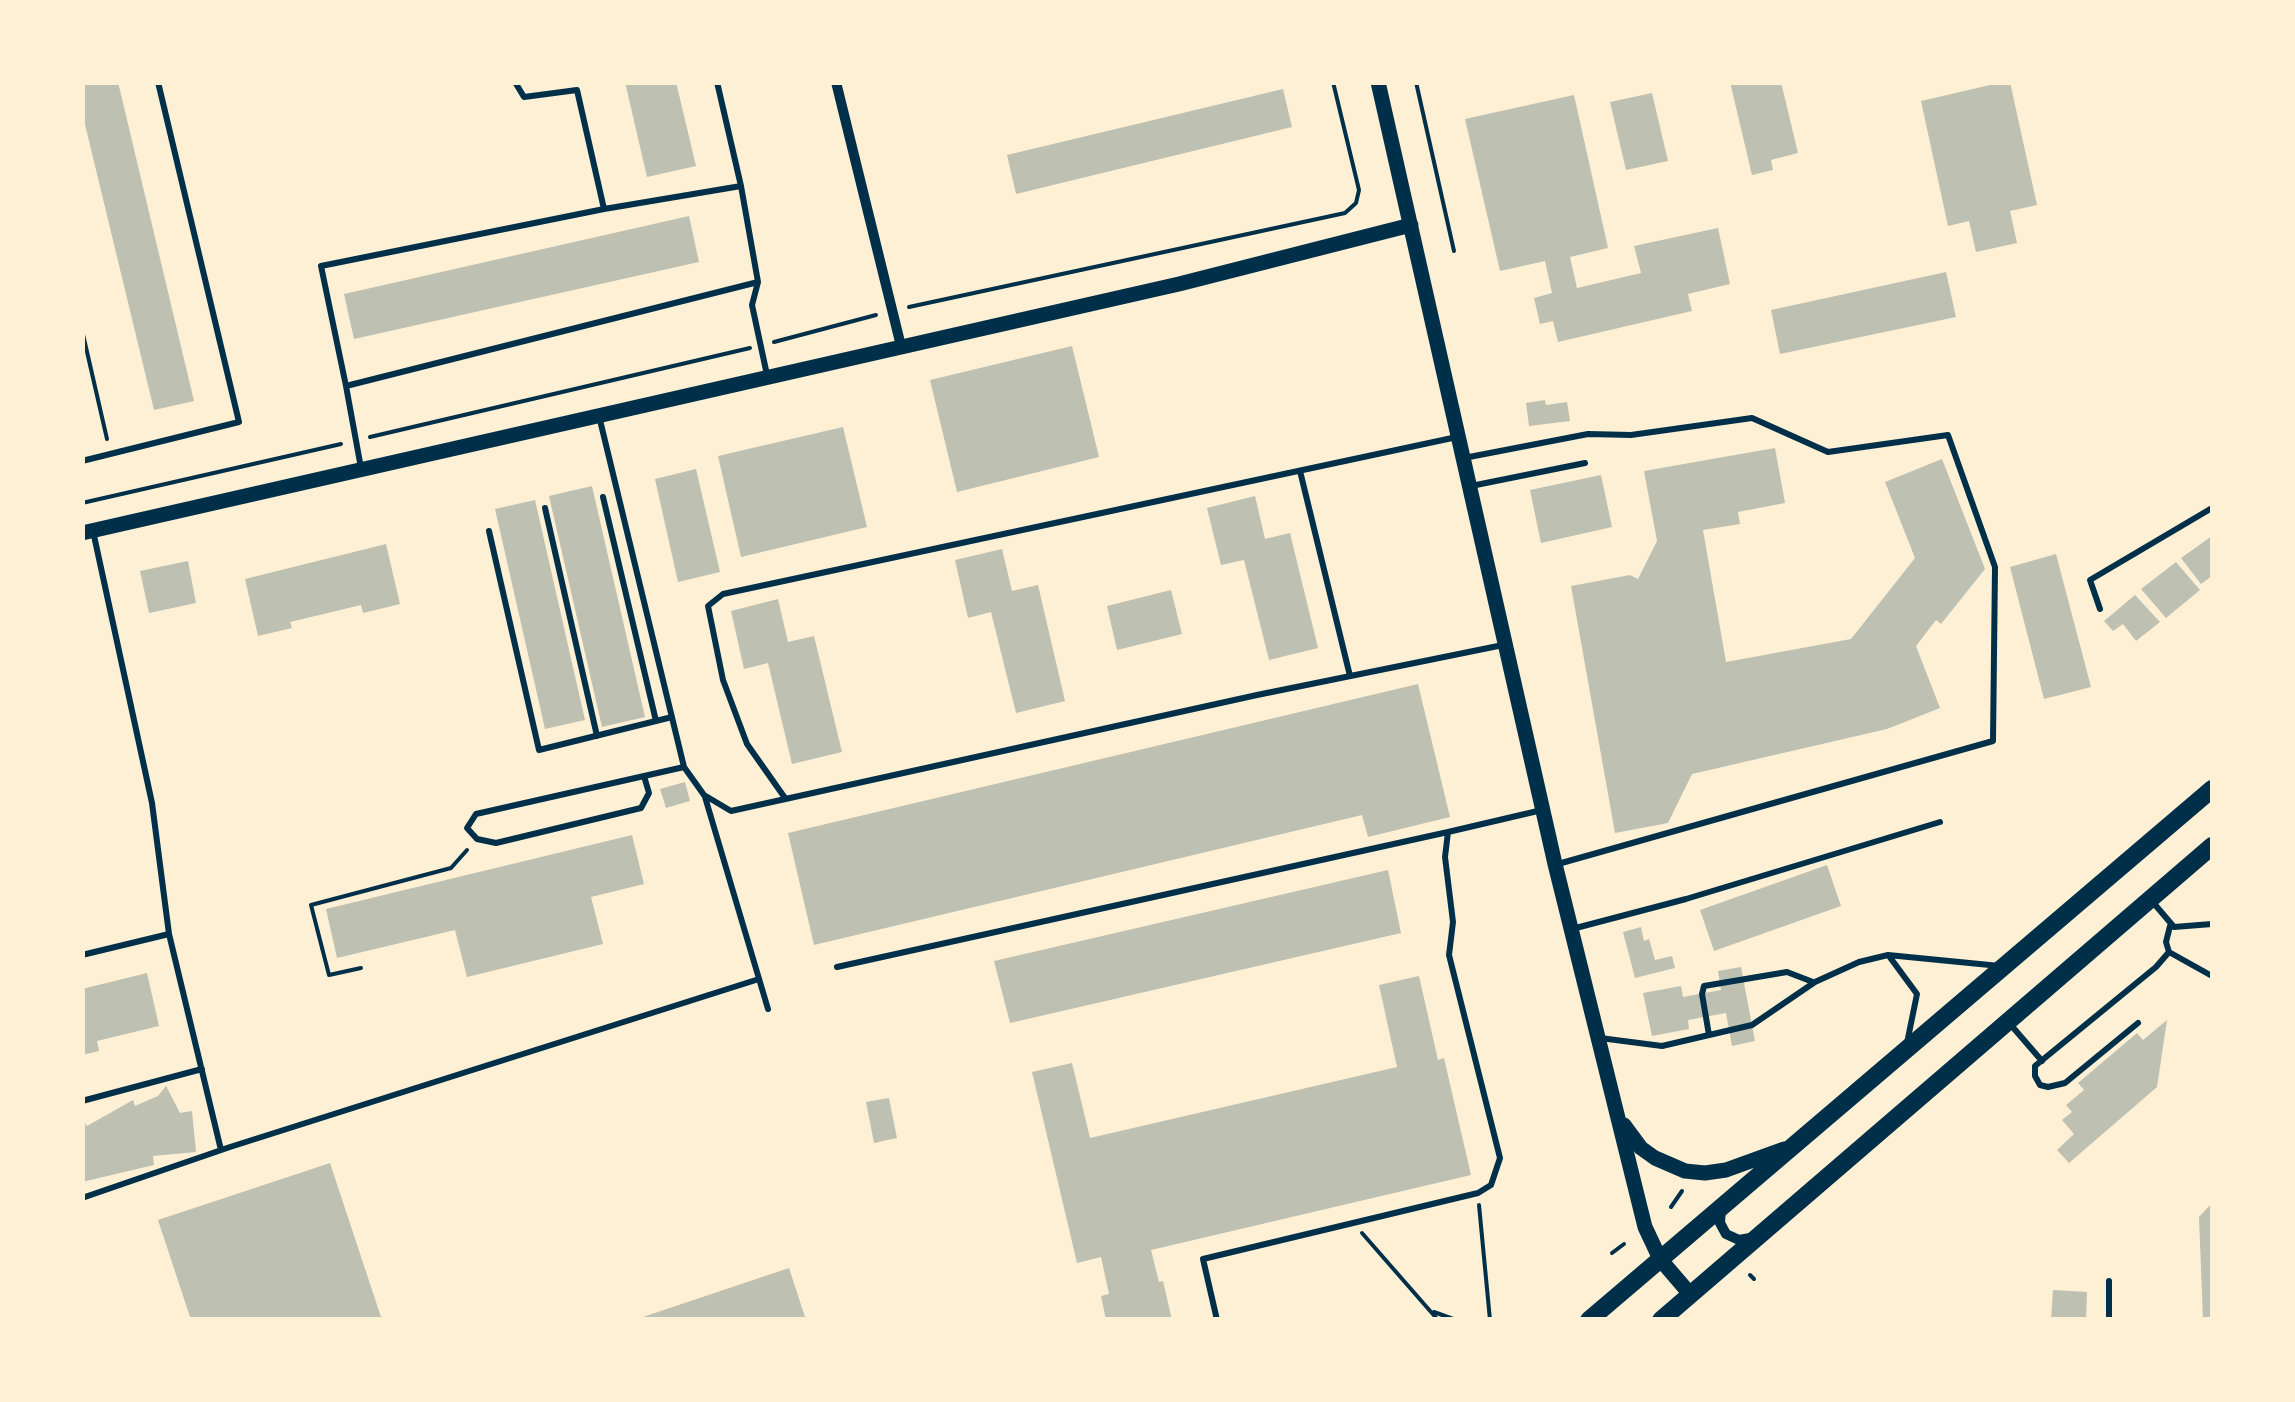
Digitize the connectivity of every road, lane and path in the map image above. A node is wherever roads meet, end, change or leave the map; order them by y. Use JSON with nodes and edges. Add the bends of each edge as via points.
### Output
{"nodes":[{"id":1,"x":158,"y":82,"type":"edge"},
{"id":2,"x":515,"y":82,"type":"edge"},
{"id":3,"x":717,"y":82,"type":"edge"},
{"id":4,"x":836,"y":82,"type":"edge"},
{"id":5,"x":1333,"y":82,"type":"edge"},
{"id":6,"x":1378,"y":82,"type":"edge"},
{"id":7,"x":1416,"y":82,"type":"edge"},
{"id":8,"x":1347,"y":140,"type":"dead end"},
{"id":9,"x":741,"y":186,"type":"junction"},
{"id":10,"x":604,"y":209,"type":"junction"},
{"id":11,"x":1411,"y":225,"type":"junction"},
{"id":12,"x":1454,"y":251,"type":"dead end"},
{"id":13,"x":758,"y":282,"type":"junction"},
{"id":14,"x":82,"y":330,"type":"edge"},
{"id":15,"x":901,"y":346,"type":"junction"},
{"id":16,"x":768,"y":377,"type":"junction"},
{"id":17,"x":346,"y":386,"type":"junction"},
{"id":18,"x":599,"y":415,"type":"junction"},
{"id":19,"x":1458,"y":437,"type":"junction"},
{"id":20,"x":110,"y":453,"type":"junction"},
{"id":21,"x":1463,"y":458,"type":"junction"},
{"id":22,"x":82,"y":461,"type":"edge"},
{"id":23,"x":1585,"y":464,"type":"dead end"},
{"id":24,"x":362,"y":469,"type":"junction"},
{"id":25,"x":1300,"y":471,"type":"junction"},
{"id":26,"x":1470,"y":486,"type":"junction"},
{"id":27,"x":603,"y":497,"type":"dead end"},
{"id":28,"x":545,"y":508,"type":"dead end"},
{"id":29,"x":2212,"y":508,"type":"edge"},
{"id":30,"x":88,"y":531,"type":"edge"},
{"id":31,"x":488,"y":531,"type":"dead end"},
{"id":32,"x":2100,"y":610,"type":"dead end"},
{"id":33,"x":1506,"y":645,"type":"junction"},
{"id":34,"x":1350,"y":676,"type":"junction"},
{"id":35,"x":672,"y":717,"type":"junction"},
{"id":36,"x":656,"y":721,"type":"junction"},
{"id":37,"x":596,"y":736,"type":"junction"},
{"id":38,"x":684,"y":766,"type":"junction"},
{"id":39,"x":644,"y":776,"type":"junction"},
{"id":40,"x":2212,"y":789,"type":"edge"},
{"id":41,"x":704,"y":796,"type":"junction"},
{"id":42,"x":785,"y":798,"type":"junction"},
{"id":43,"x":1543,"y":810,"type":"junction"},
{"id":44,"x":1940,"y":822,"type":"dead end"},
{"id":45,"x":1448,"y":832,"type":"junction"},
{"id":46,"x":477,"y":839,"type":"junction"},
{"id":47,"x":2212,"y":846,"type":"edge"},
{"id":48,"x":1555,"y":864,"type":"junction"},
{"id":49,"x":2151,"y":898,"type":"junction"},
{"id":50,"x":2212,"y":924,"type":"edge"},
{"id":51,"x":2170,"y":926,"type":"junction"},
{"id":52,"x":1571,"y":929,"type":"junction"},
{"id":53,"x":169,"y":934,"type":"junction"},
{"id":54,"x":2169,"y":952,"type":"junction"},
{"id":55,"x":82,"y":955,"type":"edge"},
{"id":56,"x":1888,"y":955,"type":"junction"},
{"id":57,"x":2002,"y":966,"type":"junction"},
{"id":58,"x":836,"y":967,"type":"dead end"},
{"id":59,"x":361,"y":968,"type":"dead end"},
{"id":60,"x":2212,"y":976,"type":"edge"},
{"id":61,"x":759,"y":979,"type":"junction"},
{"id":62,"x":1814,"y":982,"type":"junction"},
{"id":63,"x":768,"y":1010,"type":"dead end"},
{"id":64,"x":2007,"y":1021,"type":"junction"},
{"id":65,"x":2138,"y":1023,"type":"dead end"},
{"id":66,"x":1708,"y":1035,"type":"junction"},
{"id":67,"x":1597,"y":1037,"type":"junction"},
{"id":68,"x":1906,"y":1047,"type":"junction"},
{"id":69,"x":2042,"y":1061,"type":"junction"},
{"id":70,"x":202,"y":1069,"type":"junction"},
{"id":71,"x":82,"y":1101,"type":"edge"},
{"id":72,"x":1616,"y":1110,"type":"junction"},
{"id":73,"x":1792,"y":1145,"type":"junction"},
{"id":74,"x":221,"y":1150,"type":"junction"},
{"id":75,"x":1683,"y":1180,"type":"dead end"},
{"id":76,"x":1478,"y":1194,"type":"junction"},
{"id":77,"x":82,"y":1198,"type":"edge"},
{"id":78,"x":1724,"y":1204,"type":"junction"},
{"id":79,"x":1671,"y":1208,"type":"dead end"},
{"id":80,"x":1354,"y":1224,"type":"junction"},
{"id":81,"x":1755,"y":1236,"type":"junction"},
{"id":82,"x":1624,"y":1244,"type":"dead end"},
{"id":83,"x":1612,"y":1253,"type":"dead end"},
{"id":84,"x":1660,"y":1259,"type":"junction"},
{"id":85,"x":2109,"y":1280,"type":"dead end"},
{"id":86,"x":1690,"y":1294,"type":"junction"},
{"id":87,"x":1434,"y":1312,"type":"junction"},
{"id":88,"x":1218,"y":1320,"type":"edge"},
{"id":89,"x":1438,"y":1320,"type":"edge"},
{"id":90,"x":1456,"y":1320,"type":"edge"},
{"id":91,"x":1490,"y":1320,"type":"edge"},
{"id":92,"x":1589,"y":1320,"type":"edge"},
{"id":93,"x":1661,"y":1320,"type":"edge"},
{"id":94,"x":2109,"y":1320,"type":"edge"}],
"edges":[{"from":1,"to":20,"type":"lane","via":[[239,422]]},
{"from":2,"to":10,"type":"lane","via":[[524,98],[577,90]]},
{"from":3,"to":9,"type":"lane"},
{"from":4,"to":15,"type":"street"},
{"from":5,"to":8,"type":"path"},
{"from":6,"to":11,"type":"street"},
{"from":7,"to":12,"type":"path"},
{"from":9,"to":10,"type":"lane"},
{"from":9,"to":13,"type":"lane"},
{"from":10,"to":17,"type":"lane","via":[[321,266]]},
{"from":11,"to":15,"type":"street"},
{"from":11,"to":19,"type":"street"},
{"from":13,"to":16,"type":"lane","via":[[752,305]]},
{"from":13,"to":17,"type":"lane"},
{"from":14,"to":20,"type":"path"},
{"from":15,"to":16,"type":"street"},
{"from":16,"to":18,"type":"street"},
{"from":17,"to":24,"type":"lane"},
{"from":18,"to":24,"type":"street"},
{"from":18,"to":35,"type":"lane"},
{"from":19,"to":21,"type":"street"},
{"from":19,"to":25,"type":"lane"},
{"from":20,"to":22,"type":"lane"},
{"from":21,"to":26,"type":"street"},
{"from":21,"to":48,"type":"lane","via":[[1588,434],[1752,418],[1828,452],[1948,435],[1995,567],[1993,742]]},
{"from":23,"to":26,"type":"lane"},
{"from":24,"to":30,"type":"street"},
{"from":25,"to":34,"type":"lane"},
{"from":25,"to":42,"type":"lane","via":[[723,594],[708,606],[723,680],[747,744]]},
{"from":26,"to":33,"type":"street"},
{"from":27,"to":36,"type":"lane"},
{"from":28,"to":37,"type":"lane"},
{"from":29,"to":32,"type":"lane","via":[[2090,580]]},
{"from":30,"to":53,"type":"lane","via":[[149,786]]},
{"from":31,"to":37,"type":"lane","via":[[539,750]]},
{"from":33,"to":34,"type":"lane"},
{"from":33,"to":43,"type":"street"},
{"from":34,"to":42,"type":"lane"},
{"from":35,"to":36,"type":"lane"},
{"from":35,"to":38,"type":"lane"},
{"from":36,"to":37,"type":"lane"},
{"from":38,"to":39,"type":"lane"},
{"from":38,"to":41,"type":"lane"},
{"from":39,"to":46,"type":"lane","via":[[649,793],[641,808],[496,843]]},
{"from":39,"to":46,"type":"lane","via":[[476,814],[466,828]]},
{"from":40,"to":57,"type":"main road"},
{"from":41,"to":42,"type":"lane","via":[[730,811]]},
{"from":41,"to":61,"type":"lane"},
{"from":43,"to":45,"type":"lane"},
{"from":43,"to":48,"type":"street"},
{"from":44,"to":52,"type":"lane"},
{"from":45,"to":58,"type":"lane"},
{"from":45,"to":76,"type":"lane","via":[[1449,955],[1500,1158],[1498,1173]]},
{"from":46,"to":59,"type":"path","via":[[451,868],[310,904],[329,975]]},
{"from":47,"to":49,"type":"main road"},
{"from":48,"to":52,"type":"street"},
{"from":49,"to":51,"type":"lane"},
{"from":49,"to":64,"type":"main road"},
{"from":50,"to":51,"type":"lane"},
{"from":51,"to":54,"type":"lane"},
{"from":52,"to":67,"type":"street"},
{"from":53,"to":55,"type":"lane"},
{"from":53,"to":70,"type":"lane"},
{"from":54,"to":60,"type":"lane"},
{"from":54,"to":69,"type":"lane"},
{"from":56,"to":57,"type":"lane"},
{"from":56,"to":62,"type":"lane"},
{"from":56,"to":68,"type":"lane","via":[[1916,994]]},
{"from":57,"to":68,"type":"main road"},
{"from":61,"to":63,"type":"lane"},
{"from":61,"to":74,"type":"lane"},
{"from":62,"to":66,"type":"lane","via":[[1752,1025]]},
{"from":62,"to":66,"type":"lane","via":[[1787,972],[1704,986]]},
{"from":64,"to":69,"type":"lane"},
{"from":64,"to":81,"type":"main road"},
{"from":65,"to":69,"type":"lane","via":[[2065,1083],[2040,1085],[2035,1066]]},
{"from":66,"to":67,"type":"lane","via":[[1650,1046]]},
{"from":67,"to":72,"type":"street"},
{"from":68,"to":73,"type":"main road"},
{"from":70,"to":71,"type":"lane"},
{"from":70,"to":74,"type":"lane"},
{"from":72,"to":73,"type":"street","via":[[1641,1148],[1685,1171],[1726,1170]]},
{"from":72,"to":84,"type":"street"},
{"from":73,"to":78,"type":"main road"},
{"from":74,"to":77,"type":"lane"},
{"from":75,"to":79,"type":"path"},
{"from":76,"to":80,"type":"lane"},
{"from":76,"to":91,"type":"path"},
{"from":78,"to":81,"type":"street","via":[[1720,1223],[1726,1234],[1738,1240]]},
{"from":78,"to":84,"type":"main road"},
{"from":80,"to":87,"type":"path"},
{"from":80,"to":88,"type":"lane","via":[[1203,1260]]},
{"from":81,"to":86,"type":"main road"},
{"from":82,"to":83,"type":"path"},
{"from":84,"to":86,"type":"street"},
{"from":84,"to":92,"type":"main road"},
{"from":85,"to":94,"type":"lane"},
{"from":86,"to":93,"type":"main road"},
{"from":87,"to":89,"type":"path"},
{"from":87,"to":90,"type":"path"}]}
